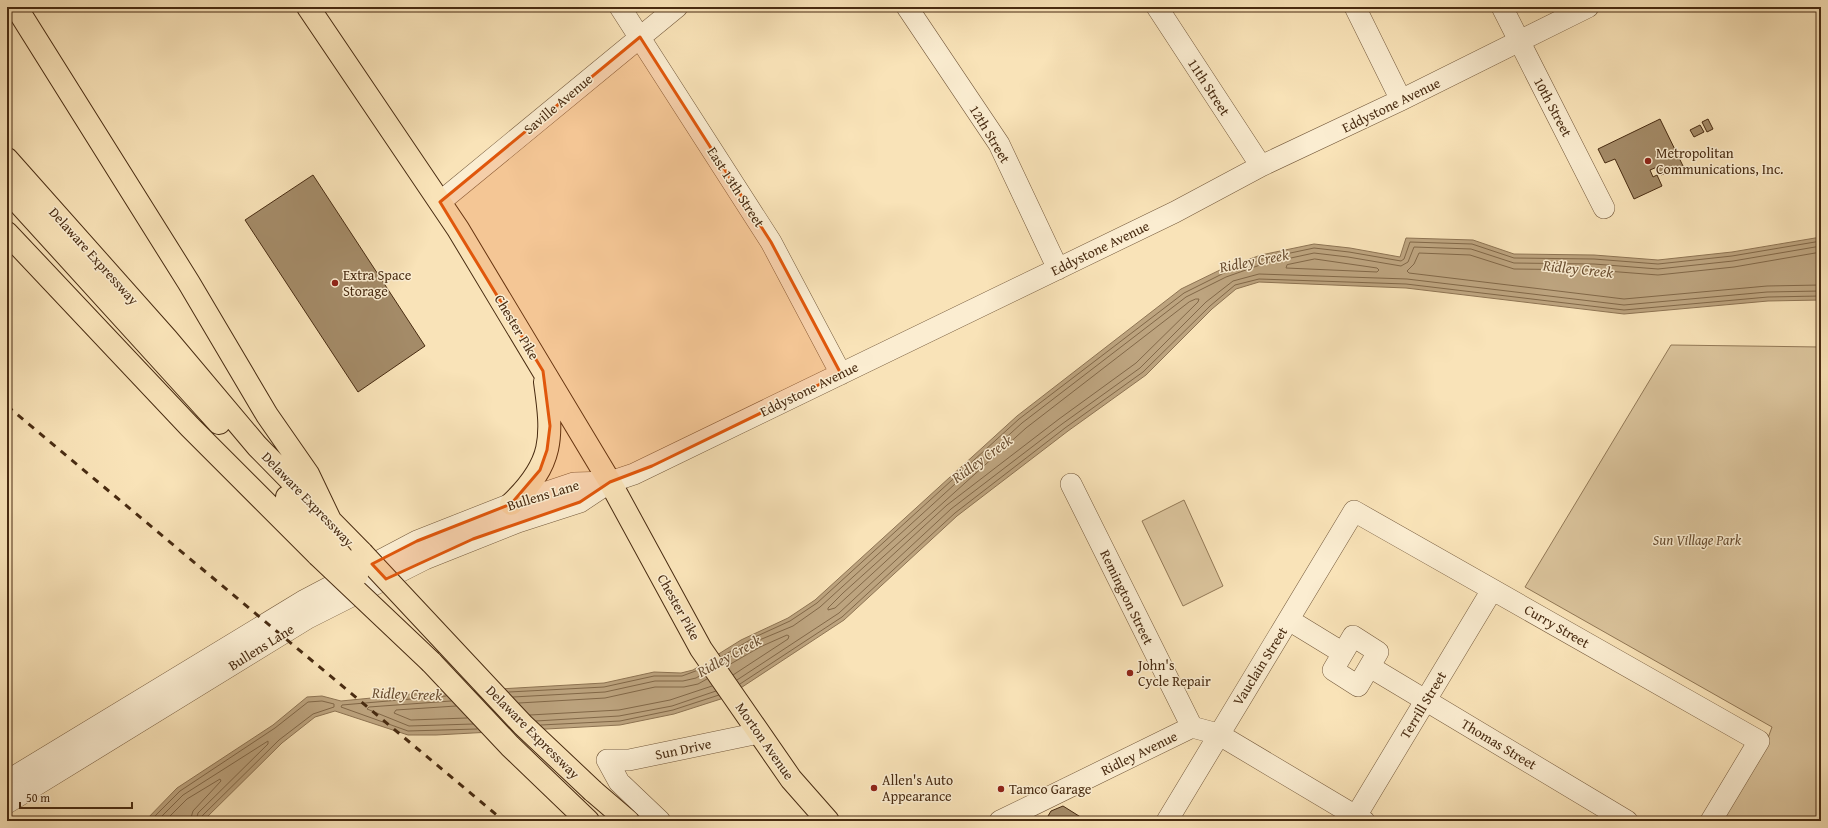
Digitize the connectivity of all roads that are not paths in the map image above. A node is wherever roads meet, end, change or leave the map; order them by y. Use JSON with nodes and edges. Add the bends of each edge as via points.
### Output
{"nodes":[{"id":1,"x":16,"y":7,"type":"edge"},
{"id":2,"x":308,"y":7,"type":"edge"},
{"id":3,"x":620,"y":7,"type":"edge"},
{"id":4,"x":678,"y":7,"type":"edge"},
{"id":5,"x":907,"y":7,"type":"edge"},
{"id":6,"x":1157,"y":7,"type":"edge"},
{"id":7,"x":1355,"y":7,"type":"edge"},
{"id":8,"x":1502,"y":7,"type":"edge"},
{"id":9,"x":1588,"y":7,"type":"edge"},
{"id":10,"x":640,"y":37,"type":"junction"},
{"id":11,"x":1518,"y":42,"type":"junction"},
{"id":12,"x":1401,"y":100,"type":"junction"},
{"id":13,"x":7,"y":159,"type":"edge"},
{"id":14,"x":1261,"y":166,"type":"junction"},
{"id":15,"x":7,"y":190,"type":"edge"},
{"id":16,"x":440,"y":202,"type":"junction"},
{"id":17,"x":1604,"y":208,"type":"dead end"},
{"id":18,"x":7,"y":234,"type":"edge"},
{"id":19,"x":1058,"y":269,"type":"junction"},
{"id":20,"x":544,"y":371,"type":"junction"},
{"id":21,"x":841,"y":374,"type":"junction"},
{"id":22,"x":610,"y":482,"type":"junction"},
{"id":23,"x":1071,"y":484,"type":"dead end"},
{"id":24,"x":511,"y":504,"type":"junction"},
{"id":25,"x":1354,"y":511,"type":"joint"},
{"id":26,"x":330,"y":520,"type":"junction"},
{"id":27,"x":331,"y":545,"type":"junction"},
{"id":28,"x":1492,"y":590,"type":"junction"},
{"id":29,"x":1289,"y":620,"type":"junction"},
{"id":30,"x":708,"y":658,"type":"joint"},
{"id":31,"x":1426,"y":700,"type":"junction"},
{"id":32,"x":1192,"y":727,"type":"junction"},
{"id":33,"x":759,"y":733,"type":"junction"},
{"id":34,"x":1218,"y":734,"type":"junction"},
{"id":35,"x":7,"y":781,"type":"edge"},
{"id":36,"x":7,"y":803,"type":"edge"},
{"id":37,"x":584,"y":817,"type":"edge"},
{"id":38,"x":1358,"y":819,"type":"edge"},
{"id":39,"x":628,"y":821,"type":"edge"},
{"id":40,"x":660,"y":821,"type":"edge"},
{"id":41,"x":828,"y":821,"type":"edge"},
{"id":42,"x":1000,"y":821,"type":"edge"},
{"id":43,"x":1167,"y":821,"type":"edge"},
{"id":44,"x":1627,"y":821,"type":"edge"},
{"id":45,"x":1711,"y":821,"type":"edge"}],
"edges":[{"from":1,"to":26,"type":"main road","via":[[189,283],[263,408],[308,474]]},
{"from":2,"to":16,"type":"main road","name":"Chester Pike"},
{"from":3,"to":10,"type":"street","name":"East 13th Street"},
{"from":4,"to":10,"type":"street","name":"Saville Avenue"},
{"from":5,"to":19,"type":"street","name":"12th Street","via":[[999,144]]},
{"from":6,"to":14,"type":"street","name":"11th Street"},
{"from":7,"to":12,"type":"street"},
{"from":8,"to":11,"type":"street","name":"10th Street"},
{"from":9,"to":11,"type":"street","name":"Eddystone Avenue"},
{"from":10,"to":16,"type":"street","name":"Saville Avenue"},
{"from":10,"to":21,"type":"street","name":"East 13th Street","via":[[772,242]]},
{"from":11,"to":12,"type":"street","name":"Eddystone Avenue"},
{"from":11,"to":17,"type":"street","name":"10th Street"},
{"from":12,"to":14,"type":"street","name":"Eddystone Avenue"},
{"from":13,"to":26,"type":"main road","name":"Delaware Expressway","via":[[167,338],[257,446]]},
{"from":14,"to":19,"type":"street","name":"Eddystone Avenue","via":[[1175,212]]},
{"from":15,"to":27,"type":"main road","name":"Delaware Expressway"},
{"from":16,"to":20,"type":"main road","name":"Chester Pike"},
{"from":18,"to":27,"type":"main road","via":[[190,427]]},
{"from":19,"to":21,"type":"street","name":"Eddystone Avenue"},
{"from":20,"to":22,"type":"main road","name":"Chester Pike"},
{"from":20,"to":24,"type":"main road","via":[[550,426],[547,450],[534,480]]},
{"from":21,"to":22,"type":"street","name":"Eddystone Avenue","via":[[634,474]]},
{"from":22,"to":24,"type":"street","name":"Bullens Lane","via":[[574,483]]},
{"from":22,"to":30,"type":"main road","name":"Chester Pike"},
{"from":22,"to":36,"type":"street","name":"Bullens Lane","via":[[580,502],[518,522],[425,559],[308,618]]},
{"from":23,"to":32,"type":"street","name":"Remington Street"},
{"from":24,"to":35,"type":"street","name":"Bullens Lane","via":[[417,541],[305,600]]},
{"from":25,"to":28,"type":"street","name":"Curry Street"},
{"from":25,"to":29,"type":"street","name":"Vauclain Street"},
{"from":26,"to":27,"type":"main road","name":"Delaware Expressway"},
{"from":27,"to":37,"type":"main road","name":"Delaware Expressway","bridge":true,"via":[[431,662],[510,746]]},
{"from":27,"to":39,"type":"main road","name":"Delaware Expressway","bridge":true},
{"from":28,"to":31,"type":"street","name":"Terrill Street"},
{"from":28,"to":45,"type":"street","name":"Curry Street","via":[[1759,741]]},
{"from":29,"to":31,"type":"street","name":"Thomas Street","via":[[1343,653],[1332,670],[1358,686],[1370,667]]},
{"from":29,"to":34,"type":"street","name":"Vauclain Street"},
{"from":30,"to":33,"type":"main road","name":"Morton Avenue"},
{"from":31,"to":38,"type":"street","name":"Terrill Street"},
{"from":31,"to":44,"type":"street","name":"Thomas Street"},
{"from":32,"to":34,"type":"street"},
{"from":32,"to":42,"type":"street","name":"Ridley Avenue"},
{"from":33,"to":40,"type":"street","name":"Sun Drive","via":[[629,760],[607,760],[619,782]]},
{"from":33,"to":41,"type":"main road","name":"Morton Avenue","via":[[791,779]]},
{"from":34,"to":38,"type":"street"},
{"from":34,"to":43,"type":"street","name":"Vauclain Street"}]}
